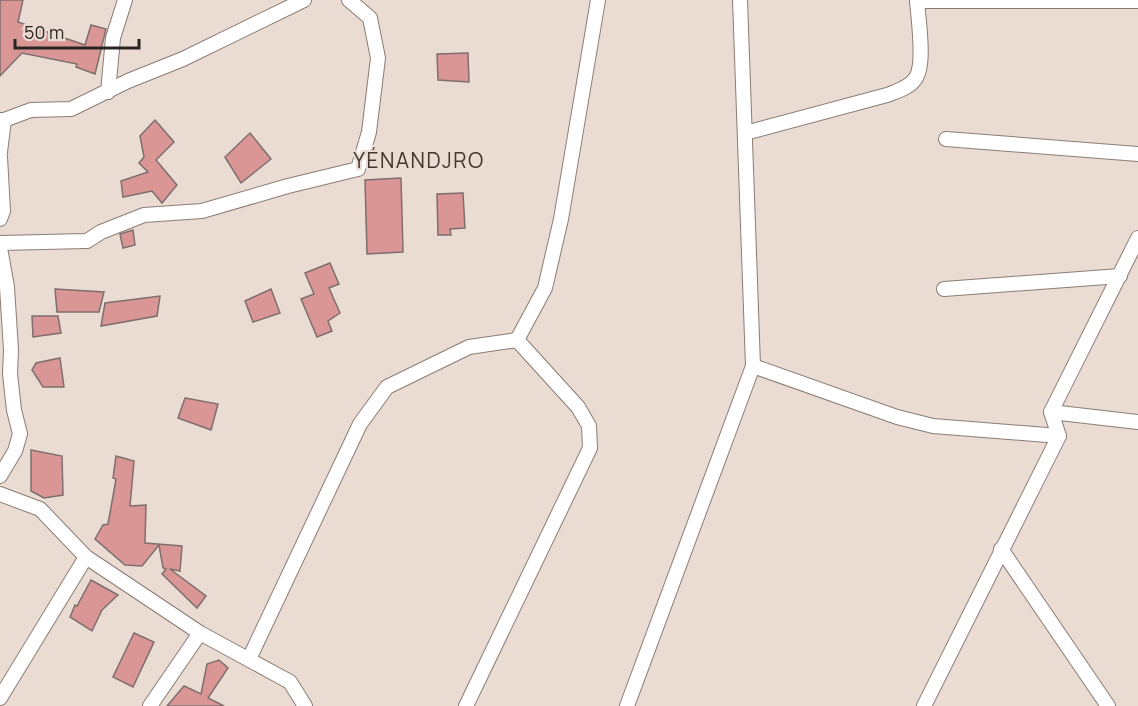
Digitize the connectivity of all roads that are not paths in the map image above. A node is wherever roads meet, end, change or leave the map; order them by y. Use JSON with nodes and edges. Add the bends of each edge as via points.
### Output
{"nodes":[{"id":1,"x":125,"y":0,"type":"edge"},
{"id":2,"x":304,"y":0,"type":"edge"},
{"id":3,"x":349,"y":0,"type":"edge"},
{"id":4,"x":598,"y":0,"type":"edge"},
{"id":5,"x":740,"y":0,"type":"edge"},
{"id":6,"x":917,"y":0,"type":"edge"},
{"id":7,"x":1138,"y":1,"type":"edge"},
{"id":8,"x":108,"y":92,"type":"junction"},
{"id":9,"x":2,"y":120,"type":"edge"},
{"id":10,"x":745,"y":133,"type":"junction"},
{"id":11,"x":946,"y":139,"type":"dead end"},
{"id":12,"x":0,"y":152,"type":"edge"},
{"id":13,"x":1138,"y":154,"type":"edge"},
{"id":14,"x":0,"y":157,"type":"edge"},
{"id":15,"x":0,"y":219,"type":"edge"},
{"id":16,"x":1138,"y":238,"type":"edge"},
{"id":17,"x":0,"y":243,"type":"edge"},
{"id":18,"x":0,"y":248,"type":"edge"},
{"id":19,"x":1120,"y":276,"type":"junction"},
{"id":20,"x":944,"y":289,"type":"dead end"},
{"id":21,"x":517,"y":340,"type":"junction"},
{"id":22,"x":753,"y":366,"type":"junction"},
{"id":23,"x":1051,"y":412,"type":"junction"},
{"id":24,"x":1138,"y":422,"type":"edge"},
{"id":25,"x":1059,"y":436,"type":"junction"},
{"id":26,"x":0,"y":476,"type":"edge"},
{"id":27,"x":0,"y":494,"type":"edge"},
{"id":28,"x":1001,"y":549,"type":"junction"},
{"id":29,"x":86,"y":557,"type":"junction"},
{"id":30,"x":200,"y":633,"type":"junction"},
{"id":31,"x":249,"y":659,"type":"junction"},
{"id":32,"x":0,"y":698,"type":"edge"},
{"id":33,"x":150,"y":706,"type":"edge"},
{"id":34,"x":305,"y":706,"type":"edge"},
{"id":35,"x":466,"y":706,"type":"edge"},
{"id":36,"x":627,"y":706,"type":"edge"},
{"id":37,"x":924,"y":706,"type":"edge"},
{"id":38,"x":1108,"y":706,"type":"edge"}],
"edges":[{"from":1,"to":8,"type":"street","via":[[113,38]]},
{"from":2,"to":8,"type":"street"},
{"from":3,"to":17,"type":"street","via":[[370,18],[378,58],[369,132],[358,169],[202,212],[144,215],[87,241]]},
{"from":4,"to":21,"type":"street","via":[[561,219],[545,288]]},
{"from":5,"to":10,"type":"street"},
{"from":6,"to":7,"type":"street"},
{"from":6,"to":10,"type":"street","via":[[921,65],[916,78],[904,88]]},
{"from":8,"to":9,"type":"street","via":[[71,109],[31,110]]},
{"from":9,"to":12,"type":"street"},
{"from":10,"to":22,"type":"street"},
{"from":11,"to":13,"type":"street"},
{"from":14,"to":15,"type":"street"},
{"from":16,"to":19,"type":"street"},
{"from":18,"to":26,"type":"street","via":[[7,287],[10,374],[20,434]]},
{"from":19,"to":20,"type":"street"},
{"from":19,"to":23,"type":"street"},
{"from":21,"to":31,"type":"street","via":[[469,347],[387,387],[360,424]]},
{"from":21,"to":35,"type":"street","via":[[578,406],[590,426],[590,448]]},
{"from":22,"to":25,"type":"street","via":[[933,426]]},
{"from":22,"to":36,"type":"street"},
{"from":23,"to":24,"type":"street"},
{"from":23,"to":25,"type":"street"},
{"from":25,"to":28,"type":"street"},
{"from":27,"to":29,"type":"street","via":[[40,509]]},
{"from":28,"to":37,"type":"street"},
{"from":28,"to":38,"type":"street"},
{"from":29,"to":30,"type":"street"},
{"from":29,"to":32,"type":"street"},
{"from":30,"to":31,"type":"street"},
{"from":30,"to":33,"type":"street"},
{"from":31,"to":34,"type":"street","via":[[290,682]]}]}
